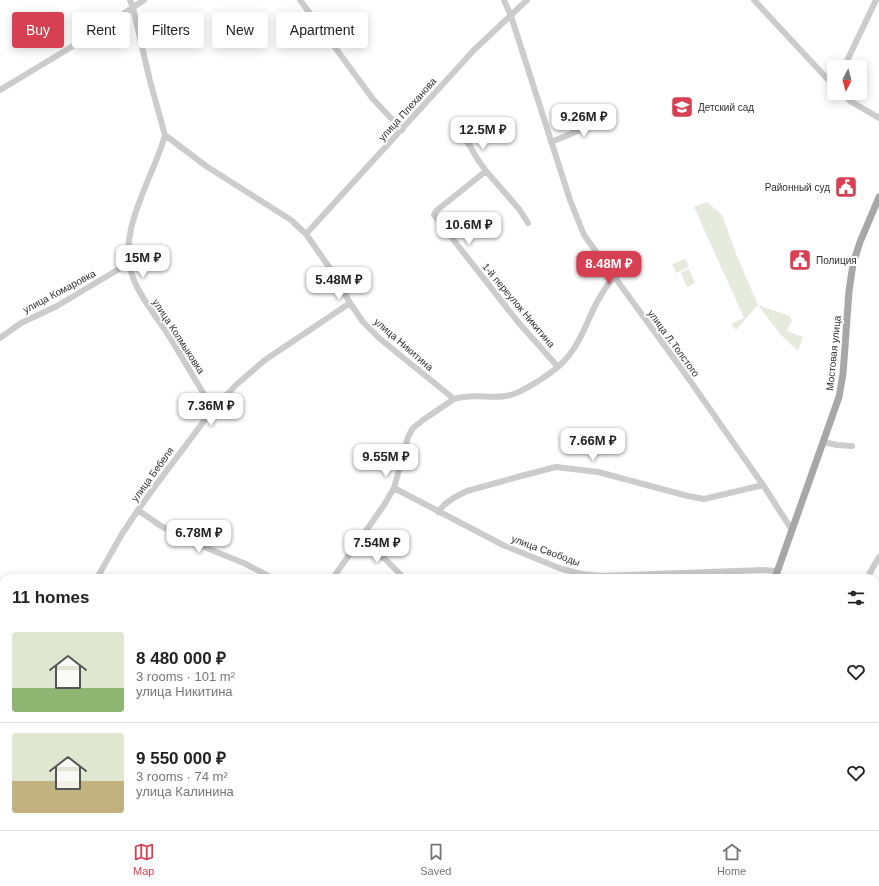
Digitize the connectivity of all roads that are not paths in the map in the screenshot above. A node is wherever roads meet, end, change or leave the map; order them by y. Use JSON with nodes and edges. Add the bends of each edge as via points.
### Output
{"nodes":[{"id":1,"x":130,"y":0,"type":"edge"},
{"id":2,"x":144,"y":0,"type":"edge"},
{"id":3,"x":300,"y":0,"type":"edge"},
{"id":4,"x":504,"y":0,"type":"edge"},
{"id":5,"x":527,"y":0,"type":"edge"},
{"id":6,"x":754,"y":0,"type":"edge"},
{"id":7,"x":876,"y":0,"type":"edge"},
{"id":8,"x":133,"y":8,"type":"junction"},
{"id":9,"x":511,"y":16,"type":"junction"},
{"id":10,"x":847,"y":60,"type":"edge"},
{"id":11,"x":827,"y":78,"type":"edge"},
{"id":12,"x":0,"y":90,"type":"edge"},
{"id":13,"x":849,"y":100,"type":"edge"},
{"id":14,"x":610,"y":118,"type":"dead end"},
{"id":15,"x":879,"y":118,"type":"edge"},
{"id":16,"x":402,"y":130,"type":"junction"},
{"id":17,"x":165,"y":135,"type":"junction"},
{"id":18,"x":467,"y":141,"type":"dead end"},
{"id":19,"x":551,"y":142,"type":"junction"},
{"id":20,"x":486,"y":170,"type":"junction"},
{"id":21,"x":879,"y":197,"type":"edge"},
{"id":22,"x":528,"y":223,"type":"dead end"},
{"id":23,"x":306,"y":234,"type":"junction"},
{"id":24,"x":129,"y":263,"type":"junction"},
{"id":25,"x":614,"y":276,"type":"junction"},
{"id":26,"x":350,"y":303,"type":"junction"},
{"id":27,"x":0,"y":338,"type":"edge"},
{"id":28,"x":558,"y":367,"type":"junction"},
{"id":29,"x":454,"y":399,"type":"junction"},
{"id":30,"x":213,"y":409,"type":"junction"},
{"id":31,"x":823,"y":442,"type":"junction"},
{"id":32,"x":852,"y":446,"type":"dead end"},
{"id":33,"x":763,"y":485,"type":"junction"},
{"id":34,"x":394,"y":488,"type":"junction"},
{"id":35,"x":138,"y":510,"type":"junction"},
{"id":36,"x":438,"y":512,"type":"junction"},
{"id":37,"x":792,"y":530,"type":"junction"},
{"id":38,"x":360,"y":540,"type":"junction"},
{"id":39,"x":879,"y":558,"type":"edge"},
{"id":40,"x":99,"y":574,"type":"edge"},
{"id":41,"x":265,"y":574,"type":"edge"},
{"id":42,"x":336,"y":574,"type":"edge"},
{"id":43,"x":400,"y":574,"type":"edge"},
{"id":44,"x":581,"y":574,"type":"edge"},
{"id":45,"x":656,"y":574,"type":"edge"},
{"id":46,"x":773,"y":574,"type":"edge"},
{"id":47,"x":776,"y":574,"type":"edge"},
{"id":48,"x":869,"y":574,"type":"edge"}],
"edges":[{"from":1,"to":8,"type":"street"},
{"from":2,"to":8,"type":"street"},
{"from":3,"to":16,"type":"street","via":[[373,99]]},
{"from":4,"to":9,"type":"street","name":"улица Л.Толстого"},
{"from":5,"to":9,"type":"street","name":"улица Плеханова"},
{"from":6,"to":11,"type":"street"},
{"from":7,"to":10,"type":"street"},
{"from":8,"to":12,"type":"street"},
{"from":8,"to":17,"type":"street"},
{"from":9,"to":16,"type":"street","name":"улица Плеханова","via":[[474,50]]},
{"from":9,"to":19,"type":"street","name":"улица Л.Толстого"},
{"from":13,"to":15,"type":"street"},
{"from":14,"to":19,"type":"street"},
{"from":16,"to":23,"type":"street","name":"улица Плеханова"},
{"from":17,"to":23,"type":"street","name":"улица Никитина","via":[[206,166],[291,220]]},
{"from":17,"to":24,"type":"street","name":"улица Колмыковка","via":[[135,214],[131,230]]},
{"from":18,"to":20,"type":"street"},
{"from":19,"to":25,"type":"street","name":"улица Л.Толстого","via":[[584,235]]},
{"from":20,"to":22,"type":"street"},
{"from":20,"to":28,"type":"street","name":"1-й переулок Никитина","via":[[436,211],[434,216],[518,322]]},
{"from":21,"to":31,"type":"main road","name":"Мостовая улица","via":[[853,264],[843,374],[837,404]]},
{"from":23,"to":26,"type":"street","name":"улица Никитина","via":[[334,274]]},
{"from":24,"to":27,"type":"street","name":"улица Комаровка","via":[[58,306],[21,323]]},
{"from":24,"to":30,"type":"street","name":"улица Колмыковка","via":[[140,294]]},
{"from":25,"to":28,"type":"street","via":[[597,302],[575,347]]},
{"from":25,"to":33,"type":"street","name":"улица Л.Толстого"},
{"from":26,"to":29,"type":"street","name":"улица Никитина","via":[[363,322],[379,338]]},
{"from":26,"to":30,"type":"street","name":"улица Бебеля","via":[[265,360]]},
{"from":28,"to":29,"type":"street","via":[[514,394],[496,398],[463,396]]},
{"from":29,"to":34,"type":"street","via":[[413,428],[408,437]]},
{"from":30,"to":35,"type":"street","name":"улица Бебеля"},
{"from":31,"to":32,"type":"street"},
{"from":31,"to":37,"type":"main road","name":"Мостовая улица"},
{"from":33,"to":36,"type":"street","via":[[704,499],[598,472],[556,467],[467,491],[444,504]]},
{"from":33,"to":37,"type":"street","name":"улица Л.Толстого"},
{"from":34,"to":36,"type":"street","name":"улица Свободы"},
{"from":34,"to":38,"type":"street"},
{"from":35,"to":40,"type":"street","name":"улица Бебеля"},
{"from":35,"to":41,"type":"street","via":[[161,526]]},
{"from":36,"to":44,"type":"street","name":"улица Свободы","via":[[503,545],[559,568]]},
{"from":37,"to":47,"type":"main road","name":"Мостовая улица"},
{"from":38,"to":42,"type":"street"},
{"from":38,"to":43,"type":"street","via":[[386,559]]},
{"from":39,"to":48,"type":"street"},
{"from":45,"to":46,"type":"street","name":"улица Свободы","via":[[763,570]]}]}
